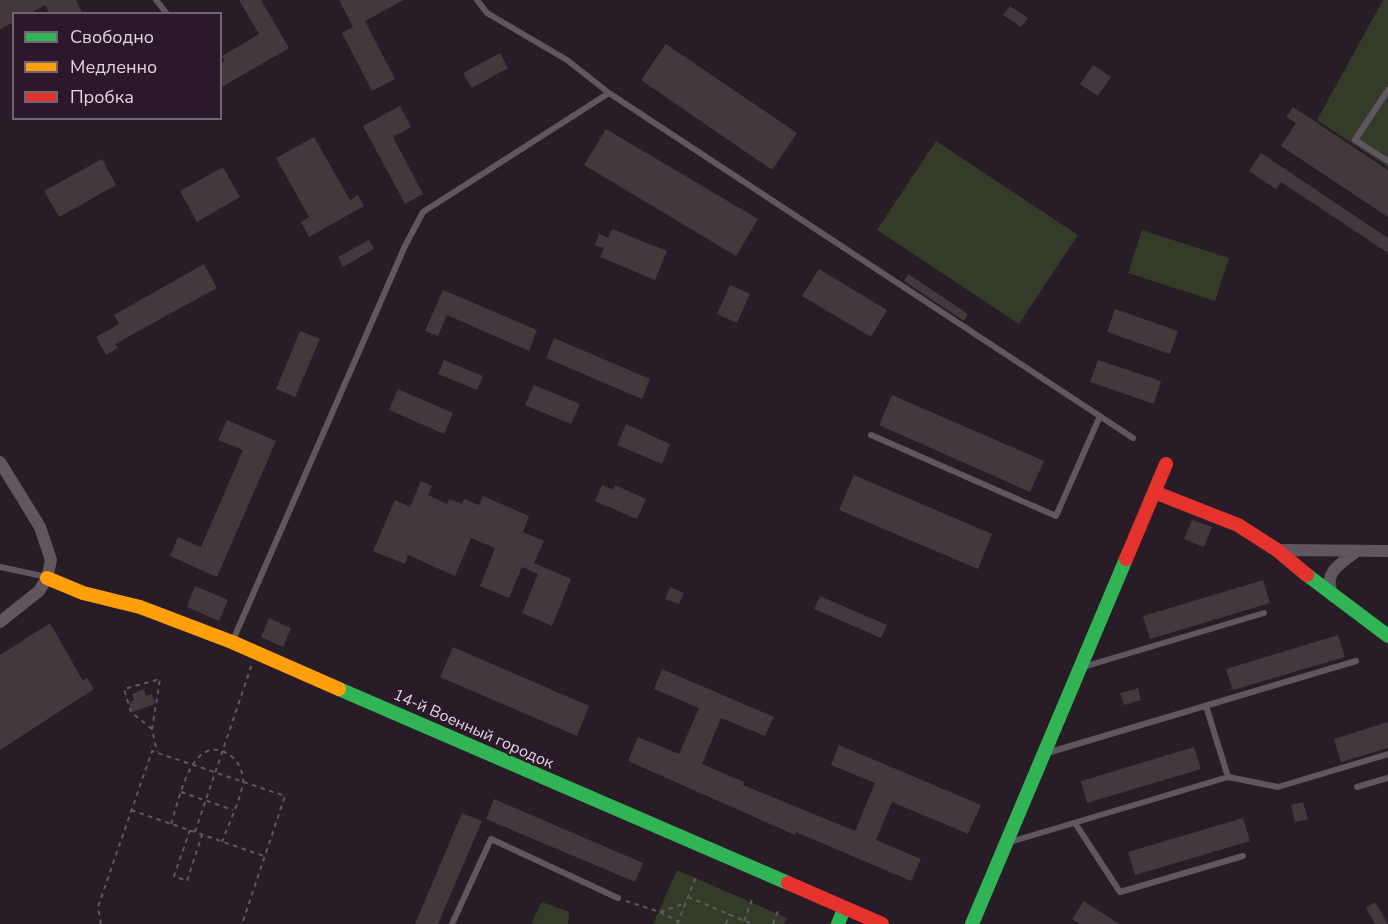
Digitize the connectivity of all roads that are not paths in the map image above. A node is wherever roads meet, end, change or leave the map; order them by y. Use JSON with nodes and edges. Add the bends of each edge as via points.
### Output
{"nodes":[{"id":1,"x":156,"y":0,"type":"edge"},
{"id":2,"x":477,"y":0,"type":"edge"},
{"id":3,"x":165,"y":12,"type":"edge"},
{"id":4,"x":1388,"y":90,"type":"edge"},
{"id":5,"x":609,"y":93,"type":"junction"},
{"id":6,"x":1388,"y":161,"type":"edge"},
{"id":7,"x":1100,"y":416,"type":"junction"},
{"id":8,"x":871,"y":435,"type":"dead end"},
{"id":9,"x":1133,"y":438,"type":"dead end"},
{"id":10,"x":0,"y":462,"type":"edge"},
{"id":11,"x":1166,"y":464,"type":"dead end"},
{"id":12,"x":1154,"y":492,"type":"junction"},
{"id":13,"x":1277,"y":550,"type":"junction"},
{"id":14,"x":1357,"y":551,"type":"junction"},
{"id":15,"x":1388,"y":551,"type":"edge"},
{"id":16,"x":0,"y":567,"type":"edge"},
{"id":17,"x":47,"y":578,"type":"junction"},
{"id":18,"x":1334,"y":598,"type":"junction"},
{"id":19,"x":1264,"y":613,"type":"dead end"},
{"id":20,"x":0,"y":622,"type":"edge"},
{"id":21,"x":1388,"y":636,"type":"edge"},
{"id":22,"x":232,"y":642,"type":"junction"},
{"id":23,"x":1356,"y":661,"type":"dead end"},
{"id":24,"x":1080,"y":668,"type":"junction"},
{"id":25,"x":1206,"y":706,"type":"junction"},
{"id":26,"x":1044,"y":754,"type":"junction"},
{"id":27,"x":1388,"y":754,"type":"edge"},
{"id":28,"x":1228,"y":777,"type":"junction"},
{"id":29,"x":1388,"y":778,"type":"edge"},
{"id":30,"x":1357,"y":787,"type":"dead end"},
{"id":31,"x":1075,"y":823,"type":"junction"},
{"id":32,"x":1006,"y":843,"type":"junction"},
{"id":33,"x":1243,"y":856,"type":"dead end"},
{"id":34,"x":618,"y":898,"type":"road end"},
{"id":35,"x":844,"y":909,"type":"junction"},
{"id":36,"x":452,"y":924,"type":"edge"},
{"id":37,"x":838,"y":924,"type":"edge"},
{"id":38,"x":882,"y":924,"type":"edge"},
{"id":39,"x":972,"y":924,"type":"edge"}],
"edges":[{"from":1,"to":3,"type":"lane"},
{"from":2,"to":5,"type":"lane","via":[[487,13],[567,60]]},
{"from":4,"to":6,"type":"lane","via":[[1355,140]]},
{"from":5,"to":7,"type":"lane"},
{"from":5,"to":22,"type":"lane","via":[[423,212]]},
{"from":7,"to":8,"type":"lane","via":[[1056,516]]},
{"from":7,"to":9,"type":"lane"},
{"from":10,"to":17,"type":"street","via":[[47,543],[51,560]]},
{"from":11,"to":12,"type":"street"},
{"from":12,"to":13,"type":"street","via":[[1238,525]]},
{"from":12,"to":24,"type":"street"},
{"from":13,"to":14,"type":"street"},
{"from":13,"to":18,"type":"street"},
{"from":14,"to":15,"type":"street"},
{"from":14,"to":18,"type":"street","via":[[1333,570],[1328,579]]},
{"from":16,"to":17,"type":"lane"},
{"from":17,"to":20,"type":"street","via":[[33,597]]},
{"from":17,"to":22,"type":"street","name":"14-й Военный городок"},
{"from":18,"to":21,"type":"street"},
{"from":19,"to":24,"type":"lane"},
{"from":22,"to":35,"type":"street","name":"14-й Военный городок"},
{"from":23,"to":25,"type":"lane"},
{"from":24,"to":26,"type":"street"},
{"from":25,"to":26,"type":"lane"},
{"from":25,"to":28,"type":"lane"},
{"from":26,"to":32,"type":"street"},
{"from":27,"to":28,"type":"lane","via":[[1278,787]]},
{"from":28,"to":31,"type":"lane"},
{"from":29,"to":30,"type":"lane"},
{"from":31,"to":32,"type":"lane"},
{"from":31,"to":33,"type":"lane","via":[[1120,892]]},
{"from":32,"to":39,"type":"street"},
{"from":34,"to":36,"type":"lane","via":[[491,839]]},
{"from":35,"to":37,"type":"street"},
{"from":35,"to":38,"type":"street","name":"14-й Военный городок"}]}
